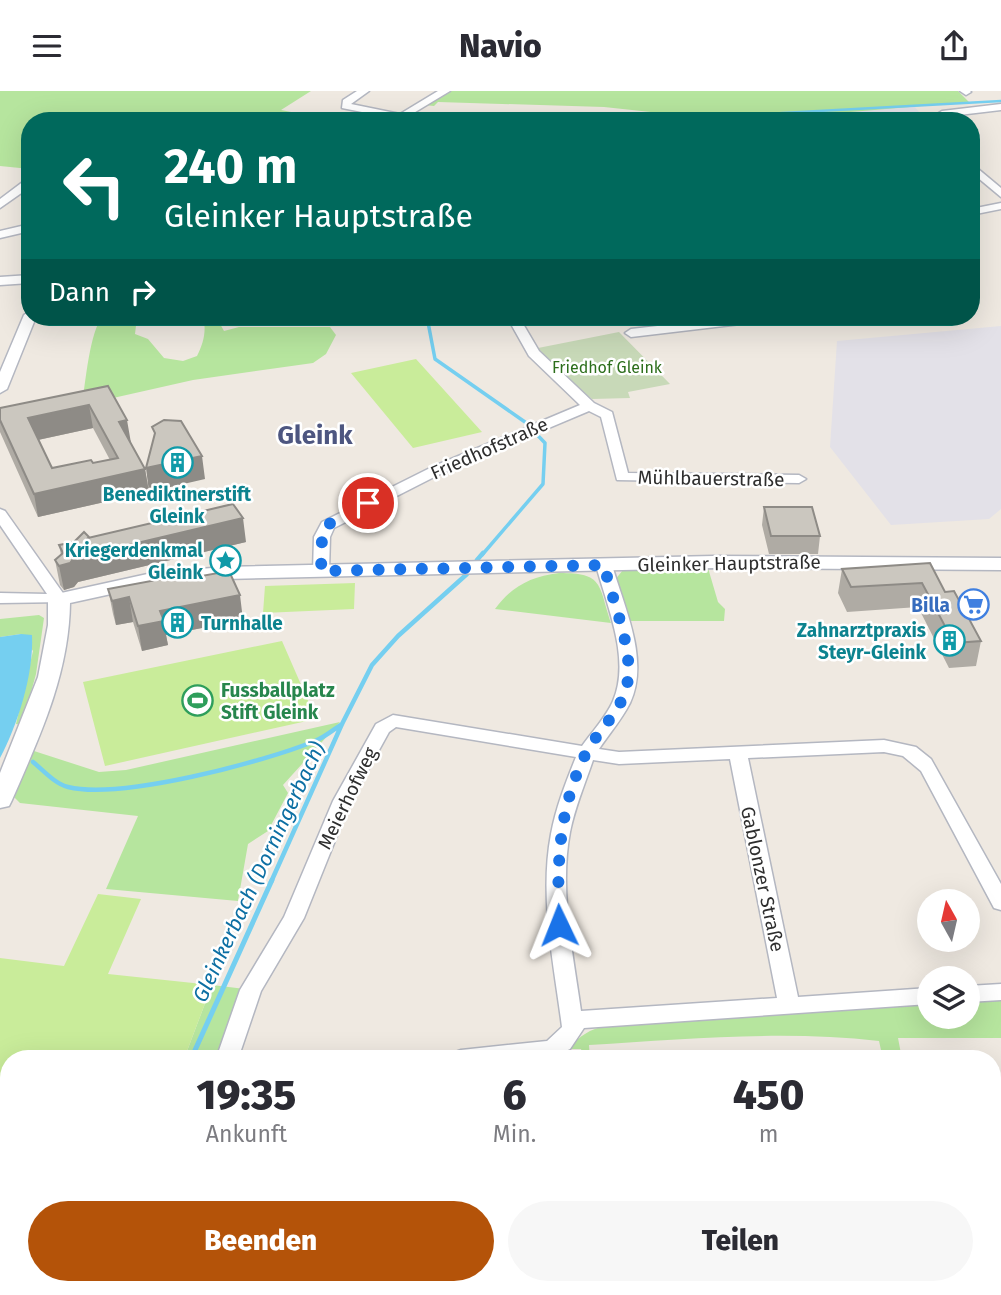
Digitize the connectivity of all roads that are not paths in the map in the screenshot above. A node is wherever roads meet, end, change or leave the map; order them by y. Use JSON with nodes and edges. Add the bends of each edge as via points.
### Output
{"nodes":[{"id":1,"x":364,"y":91,"type":"edge"},
{"id":2,"x":445,"y":91,"type":"edge"},
{"id":3,"x":1001,"y":107,"type":"edge"},
{"id":4,"x":377,"y":112,"type":"edge"},
{"id":5,"x":410,"y":112,"type":"edge"},
{"id":6,"x":959,"y":112,"type":"edge"},
{"id":7,"x":980,"y":174,"type":"edge"},
{"id":8,"x":21,"y":188,"type":"edge"},
{"id":9,"x":1001,"y":194,"type":"edge"},
{"id":10,"x":0,"y":205,"type":"edge"},
{"id":11,"x":1001,"y":206,"type":"edge"},
{"id":12,"x":980,"y":210,"type":"edge"},
{"id":13,"x":21,"y":229,"type":"edge"},
{"id":14,"x":0,"y":235,"type":"edge"},
{"id":15,"x":21,"y":280,"type":"edge"},
{"id":16,"x":0,"y":281,"type":"edge"},
{"id":17,"x":26,"y":326,"type":"edge"},
{"id":18,"x":518,"y":326,"type":"edge"},
{"id":19,"x":690,"y":326,"type":"edge"},
{"id":20,"x":631,"y":333,"type":"dead end"},
{"id":21,"x":0,"y":389,"type":"edge"},
{"id":22,"x":589,"y":406,"type":"junction"},
{"id":23,"x":799,"y":479,"type":"dead end"},
{"id":24,"x":0,"y":514,"type":"edge"},
{"id":25,"x":1001,"y":564,"type":"edge"},
{"id":26,"x":604,"y":565,"type":"junction"},
{"id":27,"x":321,"y":571,"type":"junction"},
{"id":28,"x":0,"y":598,"type":"edge"},
{"id":29,"x":59,"y":599,"type":"junction"},
{"id":30,"x":737,"y":753,"type":"junction"},
{"id":31,"x":586,"y":754,"type":"junction"},
{"id":32,"x":0,"y":800,"type":"edge"},
{"id":33,"x":1001,"y":903,"type":"edge"},
{"id":34,"x":1001,"y":992,"type":"edge"},
{"id":35,"x":980,"y":993,"type":"edge"},
{"id":36,"x":917,"y":997,"type":"edge"},
{"id":37,"x":789,"y":1004,"type":"junction"},
{"id":38,"x":574,"y":1020,"type":"junction"},
{"id":39,"x":230,"y":1050,"type":"edge"},
{"id":40,"x":542,"y":1050,"type":"edge"}],
"edges":[{"from":1,"to":4,"type":"street","via":[[346,106]]},
{"from":2,"to":5,"type":"street"},
{"from":3,"to":6,"type":"street"},
{"from":7,"to":9,"type":"street"},
{"from":8,"to":10,"type":"street"},
{"from":11,"to":12,"type":"street"},
{"from":13,"to":14,"type":"street"},
{"from":15,"to":16,"type":"street"},
{"from":17,"to":21,"type":"street"},
{"from":18,"to":22,"type":"street","via":[[534,352]]},
{"from":19,"to":20,"type":"street"},
{"from":22,"to":23,"type":"street","name":"Mühlbauerstraße","via":[[607,415],[622,477]]},
{"from":22,"to":27,"type":"street","name":"Friedhofstraße","via":[[437,470],[327,525]]},
{"from":24,"to":29,"type":"street"},
{"from":25,"to":26,"type":"street","name":"Gleinker Hauptstraße"},
{"from":26,"to":27,"type":"street","name":"Gleinker Hauptstraße"},
{"from":26,"to":31,"type":"street","via":[[628,651],[628,679],[621,703]]},
{"from":27,"to":29,"type":"street","name":"Gleinker Hauptstraße","via":[[162,577]]},
{"from":28,"to":29,"type":"street"},
{"from":29,"to":32,"type":"street","via":[[49,673]]},
{"from":30,"to":31,"type":"street","via":[[619,758]]},
{"from":30,"to":33,"type":"street","via":[[884,746],[917,754],[929,768]]},
{"from":30,"to":37,"type":"street","name":"Gablonzer Straße"},
{"from":31,"to":38,"type":"street","via":[[566,809],[557,863],[562,965]]},
{"from":31,"to":39,"type":"street","name":"Meierhofweg","via":[[400,720],[386,725],[342,801],[294,918],[251,990]]},
{"from":34,"to":35,"type":"street"},
{"from":36,"to":37,"type":"street"},
{"from":37,"to":38,"type":"street"},
{"from":38,"to":40,"type":"street","via":[[569,1035]]}]}
